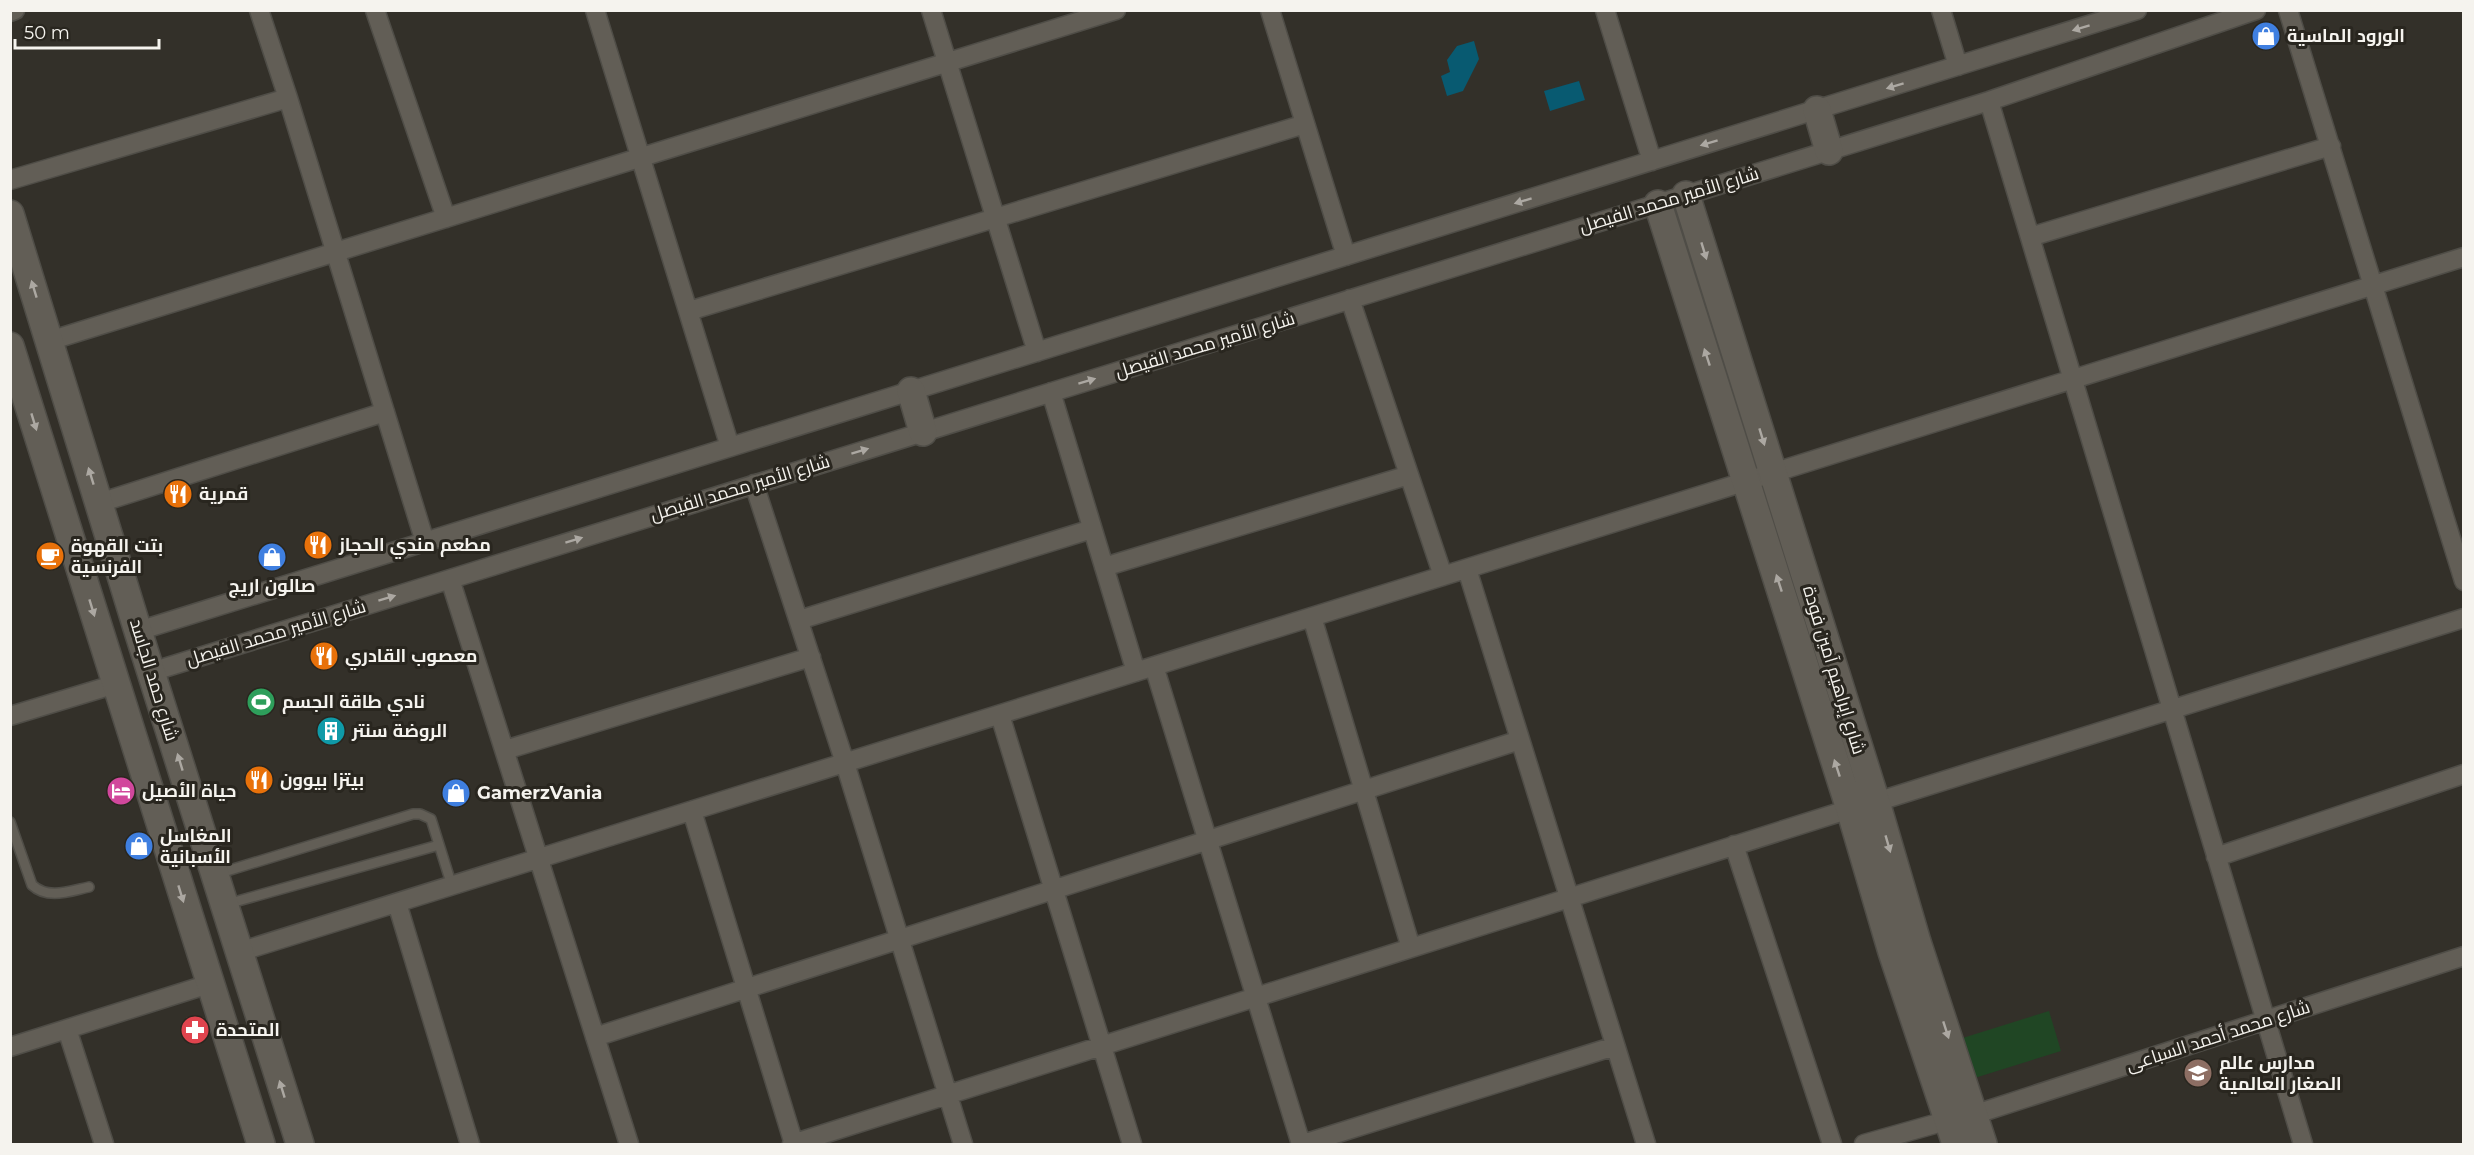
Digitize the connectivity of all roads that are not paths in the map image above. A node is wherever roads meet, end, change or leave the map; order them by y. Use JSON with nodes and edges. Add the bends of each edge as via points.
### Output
{"nodes":[{"id":1,"x":259,"y":10,"type":"edge"},
{"id":2,"x":375,"y":10,"type":"edge"},
{"id":3,"x":595,"y":10,"type":"edge"},
{"id":4,"x":931,"y":10,"type":"edge"},
{"id":5,"x":1270,"y":10,"type":"edge"},
{"id":6,"x":1605,"y":10,"type":"edge"},
{"id":7,"x":1941,"y":10,"type":"edge"},
{"id":8,"x":2137,"y":10,"type":"edge"},
{"id":9,"x":2256,"y":10,"type":"edge"},
{"id":10,"x":2288,"y":10,"type":"edge"},
{"id":11,"x":1105,"y":12,"type":"edge"},
{"id":12,"x":2105,"y":15,"type":"edge"},
{"id":13,"x":947,"y":63,"type":"junction"},
{"id":14,"x":1958,"y":66,"type":"junction"},
{"id":15,"x":288,"y":98,"type":"junction"},
{"id":16,"x":1989,"y":101,"type":"junction"},
{"id":17,"x":1817,"y":110,"type":"junction"},
{"id":18,"x":1305,"y":124,"type":"junction"},
{"id":19,"x":2331,"y":146,"type":"junction"},
{"id":20,"x":1829,"y":151,"type":"junction"},
{"id":21,"x":642,"y":157,"type":"junction"},
{"id":22,"x":1652,"y":161,"type":"junction"},
{"id":23,"x":10,"y":180,"type":"edge"},
{"id":24,"x":1686,"y":195,"type":"junction"},
{"id":25,"x":1658,"y":204,"type":"junction"},
{"id":26,"x":10,"y":214,"type":"edge"},
{"id":27,"x":446,"y":218,"type":"junction"},
{"id":28,"x":995,"y":218,"type":"junction"},
{"id":29,"x":2030,"y":237,"type":"junction"},
{"id":30,"x":336,"y":252,"type":"junction"},
{"id":31,"x":1346,"y":256,"type":"junction"},
{"id":32,"x":2463,"y":257,"type":"edge"},
{"id":33,"x":2373,"y":285,"type":"junction"},
{"id":34,"x":1350,"y":299,"type":"junction"},
{"id":35,"x":689,"y":311,"type":"junction"},
{"id":36,"x":49,"y":341,"type":"junction"},
{"id":37,"x":11,"y":348,"type":"edge"},
{"id":38,"x":1037,"y":352,"type":"junction"},
{"id":39,"x":2072,"y":380,"type":"junction"},
{"id":40,"x":1745,"y":384,"type":"junction"},
{"id":41,"x":911,"y":391,"type":"junction"},
{"id":42,"x":1051,"y":392,"type":"junction"},
{"id":43,"x":1719,"y":393,"type":"junction"},
{"id":44,"x":18,"y":394,"type":"edge"},
{"id":45,"x":385,"y":412,"type":"junction"},
{"id":46,"x":923,"y":432,"type":"junction"},
{"id":47,"x":730,"y":447,"type":"junction"},
{"id":48,"x":1773,"y":473,"type":"junction"},
{"id":49,"x":1409,"y":475,"type":"junction"},
{"id":50,"x":1747,"y":482,"type":"junction"},
{"id":51,"x":754,"y":484,"type":"junction"},
{"id":52,"x":99,"y":503,"type":"junction"},
{"id":53,"x":1092,"y":529,"type":"junction"},
{"id":54,"x":425,"y":542,"type":"junction"},
{"id":55,"x":1104,"y":567,"type":"junction"},
{"id":56,"x":1467,"y":569,"type":"junction"},
{"id":57,"x":1443,"y":576,"type":"junction"},
{"id":58,"x":450,"y":579,"type":"junction"},
{"id":59,"x":2463,"y":581,"type":"edge"},
{"id":60,"x":1312,"y":617,"type":"junction"},
{"id":61,"x":2463,"y":618,"type":"edge"},
{"id":62,"x":799,"y":620,"type":"junction"},
{"id":63,"x":138,"y":631,"type":"junction"},
{"id":64,"x":811,"y":657,"type":"junction"},
{"id":65,"x":1154,"y":666,"type":"junction"},
{"id":66,"x":151,"y":672,"type":"junction"},
{"id":67,"x":1136,"y":672,"type":"junction"},
{"id":68,"x":116,"y":684,"type":"junction"},
{"id":69,"x":2171,"y":710,"type":"junction"},
{"id":70,"x":1000,"y":715,"type":"junction"},
{"id":71,"x":10,"y":716,"type":"edge"},
{"id":72,"x":1520,"y":740,"type":"junction"},
{"id":73,"x":505,"y":750,"type":"junction"},
{"id":74,"x":845,"y":763,"type":"junction"},
{"id":75,"x":2463,"y":774,"type":"edge"},
{"id":76,"x":1364,"y":790,"type":"junction"},
{"id":77,"x":1863,"y":805,"type":"junction"},
{"id":78,"x":692,"y":810,"type":"junction"},
{"id":79,"x":10,"y":822,"type":"edge"},
{"id":80,"x":1208,"y":840,"type":"junction"},
{"id":81,"x":439,"y":845,"type":"junction"},
{"id":82,"x":1734,"y":845,"type":"junction"},
{"id":83,"x":2216,"y":856,"type":"junction"},
{"id":84,"x":539,"y":859,"type":"junction"},
{"id":85,"x":215,"y":875,"type":"junction"},
{"id":86,"x":452,"y":886,"type":"junction"},
{"id":87,"x":89,"y":887,"type":"dead end"},
{"id":88,"x":1054,"y":890,"type":"junction"},
{"id":89,"x":1569,"y":898,"type":"junction"},
{"id":90,"x":397,"y":903,"type":"junction"},
{"id":91,"x":224,"y":905,"type":"junction"},
{"id":92,"x":900,"y":939,"type":"junction"},
{"id":93,"x":1917,"y":942,"type":"junction"},
{"id":94,"x":1411,"y":948,"type":"junction"},
{"id":95,"x":239,"y":952,"type":"junction"},
{"id":96,"x":1892,"y":952,"type":"junction"},
{"id":97,"x":2463,"y":956,"type":"edge"},
{"id":98,"x":209,"y":984,"type":"junction"},
{"id":99,"x":746,"y":988,"type":"junction"},
{"id":100,"x":1256,"y":997,"type":"junction"},
{"id":101,"x":2264,"y":1021,"type":"junction"},
{"id":102,"x":66,"y":1029,"type":"junction"},
{"id":103,"x":595,"y":1037,"type":"junction"},
{"id":104,"x":1102,"y":1046,"type":"junction"},
{"id":105,"x":1615,"y":1046,"type":"junction"},
{"id":106,"x":10,"y":1047,"type":"edge"},
{"id":107,"x":947,"y":1095,"type":"junction"},
{"id":108,"x":1960,"y":1126,"type":"edge"},
{"id":109,"x":104,"y":1144,"type":"edge"},
{"id":110,"x":261,"y":1144,"type":"edge"},
{"id":111,"x":300,"y":1144,"type":"edge"},
{"id":112,"x":470,"y":1144,"type":"edge"},
{"id":113,"x":629,"y":1144,"type":"edge"},
{"id":114,"x":793,"y":1144,"type":"edge"},
{"id":115,"x":963,"y":1144,"type":"edge"},
{"id":116,"x":1132,"y":1144,"type":"edge"},
{"id":117,"x":1302,"y":1144,"type":"edge"},
{"id":118,"x":1646,"y":1144,"type":"edge"},
{"id":119,"x":1832,"y":1144,"type":"edge"},
{"id":120,"x":1864,"y":1144,"type":"edge"},
{"id":121,"x":1983,"y":1144,"type":"edge"},
{"id":122,"x":2303,"y":1144,"type":"edge"}],
"edges":[{"from":1,"to":15,"type":"street"},
{"from":2,"to":27,"type":"street"},
{"from":3,"to":21,"type":"street"},
{"from":4,"to":13,"type":"street"},
{"from":5,"to":18,"type":"street"},
{"from":6,"to":22,"type":"street"},
{"from":7,"to":14,"type":"street"},
{"from":8,"to":12,"type":"street"},
{"from":9,"to":16,"type":"street","name":"شارع الأمير محمد الفيصل"},
{"from":10,"to":19,"type":"street"},
{"from":11,"to":13,"type":"street"},
{"from":12,"to":14,"type":"street","one_way":true},
{"from":13,"to":21,"type":"street"},
{"from":13,"to":28,"type":"street"},
{"from":14,"to":17,"type":"street","one_way":true},
{"from":15,"to":23,"type":"street"},
{"from":15,"to":30,"type":"street"},
{"from":16,"to":20,"type":"street","name":"شارع الأمير محمد الفيصل"},
{"from":16,"to":29,"type":"street"},
{"from":17,"to":20,"type":"street"},
{"from":17,"to":22,"type":"street","one_way":true},
{"from":18,"to":28,"type":"street"},
{"from":18,"to":31,"type":"street"},
{"from":19,"to":29,"type":"street"},
{"from":19,"to":33,"type":"street"},
{"from":20,"to":24,"type":"street","name":"شارع الأمير محمد الفيصل"},
{"from":21,"to":27,"type":"street"},
{"from":21,"to":35,"type":"street"},
{"from":22,"to":31,"type":"street","one_way":true},
{"from":24,"to":25,"type":"street","name":"شارع الأمير محمد الفيصل"},
{"from":24,"to":40,"type":"street","name":"شارع إبراهيم آمين فودة","one_way":true},
{"from":25,"to":34,"type":"street","name":"شارع الأمير محمد الفيصل"},
{"from":43,"to":25,"type":"street","name":"شارع إبراهيم آمين فودة","one_way":true},
{"from":36,"to":26,"type":"street","name":"شارع حمد الجاسد","one_way":true},
{"from":27,"to":30,"type":"street"},
{"from":28,"to":35,"type":"street"},
{"from":28,"to":38,"type":"street"},
{"from":29,"to":39,"type":"street"},
{"from":30,"to":36,"type":"street"},
{"from":30,"to":45,"type":"street"},
{"from":31,"to":38,"type":"street"},
{"from":32,"to":33,"type":"street"},
{"from":33,"to":39,"type":"street"},
{"from":33,"to":59,"type":"street"},
{"from":42,"to":34,"type":"street","name":"شارع الأمير محمد الفيصل","one_way":true},
{"from":34,"to":49,"type":"street"},
{"from":35,"to":47,"type":"street"},
{"from":52,"to":36,"type":"street","name":"شارع حمد الجاسد","one_way":true},
{"from":37,"to":44,"type":"street","name":"شارع حمد الجاسد"},
{"from":38,"to":41,"type":"street"},
{"from":39,"to":48,"type":"street"},
{"from":39,"to":69,"type":"street"},
{"from":40,"to":43,"type":"street"},
{"from":40,"to":48,"type":"street","name":"شارع إبراهيم آمين فودة","one_way":true},
{"from":41,"to":46,"type":"street"},
{"from":41,"to":47,"type":"street"},
{"from":42,"to":46,"type":"street","name":"شارع الأمير محمد الفيصل"},
{"from":42,"to":53,"type":"street"},
{"from":43,"to":50,"type":"street","name":"شارع إبراهيم آمين فودة"},
{"from":44,"to":68,"type":"street","name":"شارع حمد الجاسد","one_way":true},
{"from":45,"to":52,"type":"street"},
{"from":45,"to":54,"type":"street"},
{"from":51,"to":46,"type":"street","name":"شارع الأمير محمد الفيصل","one_way":true},
{"from":47,"to":54,"type":"street"},
{"from":48,"to":50,"type":"street"},
{"from":48,"to":77,"type":"street","name":"شارع إبراهيم آمين فودة"},
{"from":49,"to":55,"type":"street"},
{"from":49,"to":57,"type":"street"},
{"from":50,"to":56,"type":"street"},
{"from":77,"to":50,"type":"street","name":"شارع إبراهيم آمين فودة","one_way":true},
{"from":58,"to":51,"type":"street","name":"شارع الأمير محمد الفيصل","one_way":true},
{"from":51,"to":62,"type":"street"},
{"from":52,"to":63,"type":"street","name":"شارع حمد الجاسد"},
{"from":53,"to":55,"type":"street"},
{"from":53,"to":62,"type":"street"},
{"from":54,"to":63,"type":"street"},
{"from":55,"to":67,"type":"street"},
{"from":56,"to":57,"type":"street"},
{"from":56,"to":72,"type":"street"},
{"from":57,"to":60,"type":"street"},
{"from":66,"to":58,"type":"street","name":"شارع الأمير محمد الفيصل","one_way":true},
{"from":58,"to":73,"type":"street"},
{"from":60,"to":65,"type":"street"},
{"from":60,"to":76,"type":"street"},
{"from":61,"to":69,"type":"street"},
{"from":62,"to":64,"type":"street"},
{"from":63,"to":66,"type":"street","name":"شارع حمد الجاسد"},
{"from":64,"to":73,"type":"street"},
{"from":64,"to":74,"type":"street"},
{"from":65,"to":67,"type":"street"},
{"from":65,"to":80,"type":"street"},
{"from":85,"to":66,"type":"street","name":"شارع حمد الجاسد","one_way":true},
{"from":67,"to":70,"type":"street"},
{"from":68,"to":71,"type":"street"},
{"from":68,"to":98,"type":"street","name":"شارع حمد الجاسد","one_way":true},
{"from":69,"to":77,"type":"street"},
{"from":69,"to":83,"type":"street"},
{"from":70,"to":74,"type":"street"},
{"from":70,"to":88,"type":"street"},
{"from":72,"to":76,"type":"street"},
{"from":72,"to":89,"type":"street"},
{"from":73,"to":84,"type":"street"},
{"from":74,"to":78,"type":"street"},
{"from":74,"to":92,"type":"street"},
{"from":75,"to":83,"type":"street"},
{"from":76,"to":80,"type":"street"},
{"from":76,"to":94,"type":"street"},
{"from":77,"to":82,"type":"street"},
{"from":77,"to":93,"type":"street","name":"شارع إبراهيم آمين فودة","one_way":true},
{"from":77,"to":96,"type":"street","name":"شارع إبراهيم آمين فودة"},
{"from":78,"to":84,"type":"street"},
{"from":78,"to":99,"type":"street"},
{"from":79,"to":87,"type":"lane","via":[[32,885],[39,891],[53,894]]},
{"from":80,"to":88,"type":"street"},
{"from":80,"to":100,"type":"street"},
{"from":81,"to":85,"type":"lane","via":[[431,819],[412,814]]},
{"from":81,"to":86,"type":"lane"},
{"from":81,"to":91,"type":"lane"},
{"from":82,"to":89,"type":"street"},
{"from":82,"to":119,"type":"street"},
{"from":83,"to":101,"type":"street"},
{"from":84,"to":86,"type":"street"},
{"from":84,"to":103,"type":"street"},
{"from":85,"to":91,"type":"street","name":"شارع حمد الجاسد"},
{"from":86,"to":90,"type":"street"},
{"from":88,"to":92,"type":"street"},
{"from":88,"to":104,"type":"street"},
{"from":89,"to":94,"type":"street"},
{"from":89,"to":105,"type":"street"},
{"from":90,"to":95,"type":"street"},
{"from":90,"to":112,"type":"street"},
{"from":91,"to":95,"type":"street","name":"شارع حمد الجاسد"},
{"from":92,"to":99,"type":"street"},
{"from":92,"to":107,"type":"street"},
{"from":93,"to":96,"type":"street"},
{"from":93,"to":108,"type":"street","name":"شارع إبراهيم آمين فودة","one_way":true},
{"from":94,"to":100,"type":"street"},
{"from":111,"to":95,"type":"street","name":"شارع حمد الجاسد","one_way":true},
{"from":96,"to":108,"type":"street","name":"شارع إبراهيم آمين فودة"},
{"from":97,"to":101,"type":"street","name":"شارع محمد أحمد السباعى"},
{"from":98,"to":102,"type":"street"},
{"from":98,"to":110,"type":"street","name":"شارع حمد الجاسد"},
{"from":99,"to":103,"type":"street"},
{"from":99,"to":114,"type":"street"},
{"from":100,"to":104,"type":"street"},
{"from":100,"to":117,"type":"street"},
{"from":101,"to":108,"type":"street","name":"شارع محمد أحمد السباعى"},
{"from":101,"to":122,"type":"street"},
{"from":102,"to":106,"type":"street"},
{"from":102,"to":109,"type":"street"},
{"from":103,"to":113,"type":"street"},
{"from":104,"to":107,"type":"street"},
{"from":104,"to":116,"type":"street"},
{"from":105,"to":117,"type":"street"},
{"from":105,"to":118,"type":"street"},
{"from":107,"to":114,"type":"street"},
{"from":107,"to":115,"type":"street"},
{"from":108,"to":120,"type":"street","name":"شارع محمد أحمد السباعى"},
{"from":108,"to":121,"type":"street","name":"شارع إبراهيم آمين فودة"}]}
